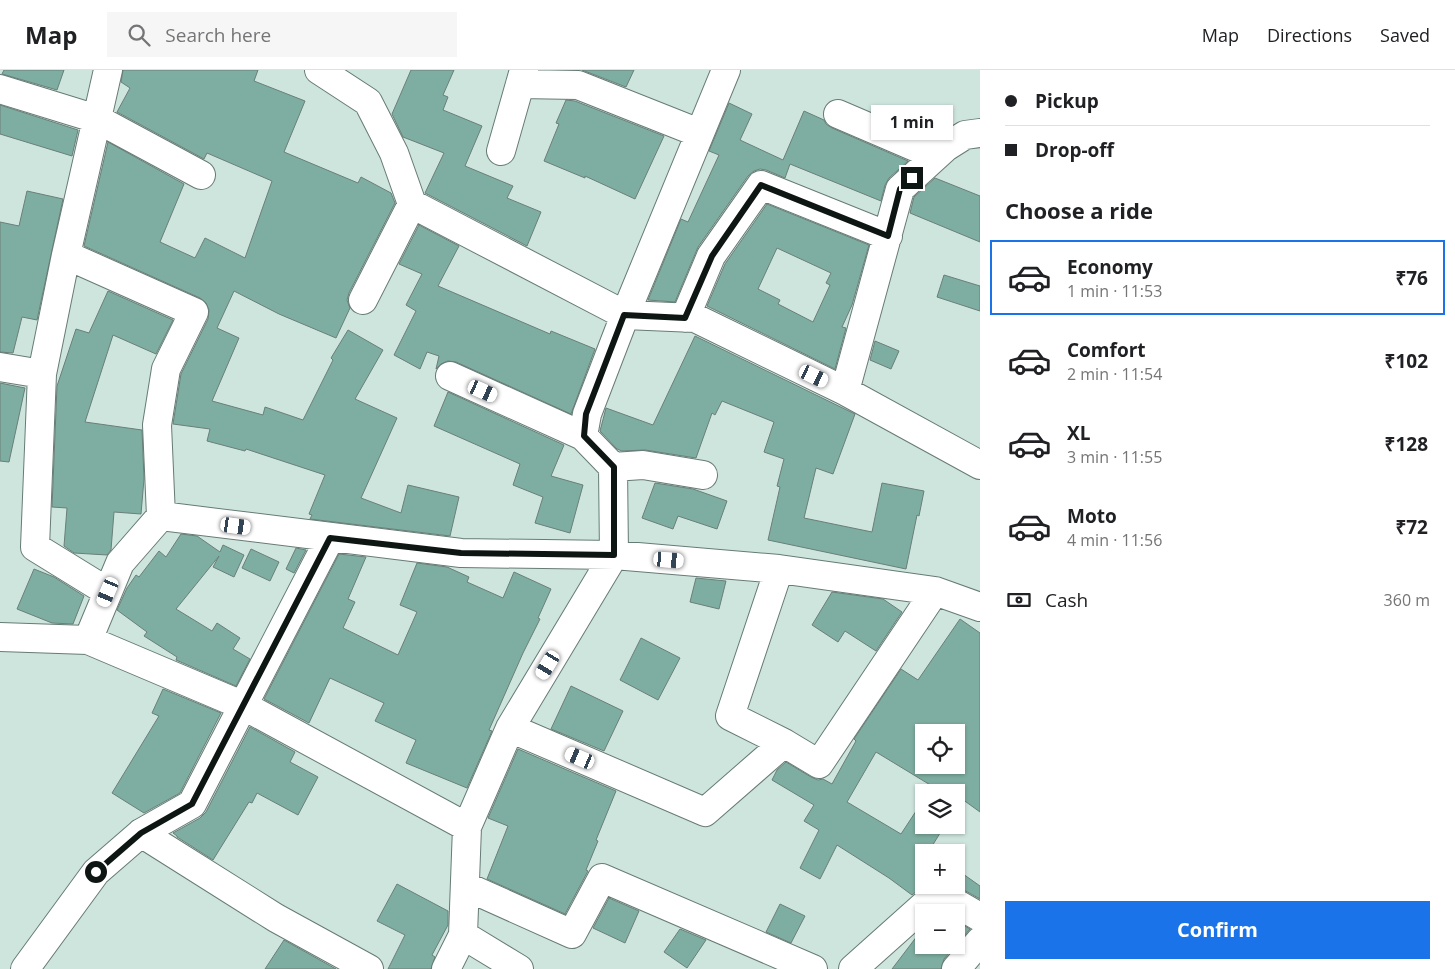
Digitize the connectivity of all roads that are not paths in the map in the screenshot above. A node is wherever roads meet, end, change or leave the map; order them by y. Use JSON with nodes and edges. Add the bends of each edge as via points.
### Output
{"nodes":[{"id":1,"x":108,"y":70,"type":"edge"},
{"id":2,"x":319,"y":70,"type":"edge"},
{"id":3,"x":357,"y":70,"type":"edge"},
{"id":4,"x":726,"y":70,"type":"edge"},
{"id":5,"x":522,"y":77,"type":"edge"},
{"id":6,"x":0,"y":89,"type":"edge"},
{"id":7,"x":368,"y":102,"type":"junction"},
{"id":8,"x":838,"y":114,"type":"dead end"},
{"id":9,"x":97,"y":120,"type":"junction"},
{"id":10,"x":699,"y":133,"type":"junction"},
{"id":11,"x":980,"y":133,"type":"edge"},
{"id":12,"x":501,"y":152,"type":"dead end"},
{"id":13,"x":936,"y":156,"type":"junction"},
{"id":14,"x":201,"y":175,"type":"dead end"},
{"id":15,"x":412,"y":204,"type":"junction"},
{"id":16,"x":888,"y":236,"type":"junction"},
{"id":17,"x":66,"y":256,"type":"junction"},
{"id":18,"x":363,"y":300,"type":"dead end"},
{"id":19,"x":624,"y":315,"type":"junction"},
{"id":20,"x":685,"y":318,"type":"junction"},
{"id":21,"x":0,"y":367,"type":"edge"},
{"id":22,"x":42,"y":374,"type":"junction"},
{"id":23,"x":450,"y":376,"type":"dead end"},
{"id":24,"x":845,"y":391,"type":"junction"},
{"id":25,"x":584,"y":436,"type":"junction"},
{"id":26,"x":980,"y":466,"type":"edge"},
{"id":27,"x":614,"y":467,"type":"junction"},
{"id":28,"x":703,"y":475,"type":"dead end"},
{"id":29,"x":161,"y":516,"type":"junction"},
{"id":30,"x":330,"y":538,"type":"junction"},
{"id":31,"x":614,"y":555,"type":"junction"},
{"id":32,"x":779,"y":569,"type":"junction"},
{"id":33,"x":935,"y":591,"type":"junction"},
{"id":34,"x":108,"y":592,"type":"junction"},
{"id":35,"x":980,"y":607,"type":"edge"},
{"id":36,"x":0,"y":637,"type":"edge"},
{"id":37,"x":88,"y":640,"type":"junction"},
{"id":38,"x":244,"y":706,"type":"junction"},
{"id":39,"x":510,"y":728,"type":"junction"},
{"id":40,"x":784,"y":742,"type":"junction"},
{"id":41,"x":467,"y":827,"type":"junction"},
{"id":42,"x":141,"y":833,"type":"junction"},
{"id":43,"x":465,"y":886,"type":"junction"},
{"id":44,"x":980,"y":917,"type":"edge"},
{"id":45,"x":463,"y":935,"type":"junction"},
{"id":46,"x":980,"y":941,"type":"edge"},
{"id":47,"x":25,"y":969,"type":"edge"},
{"id":48,"x":369,"y":969,"type":"edge"},
{"id":49,"x":446,"y":969,"type":"edge"},
{"id":50,"x":520,"y":969,"type":"edge"},
{"id":51,"x":813,"y":969,"type":"edge"},
{"id":52,"x":853,"y":969,"type":"edge"},
{"id":53,"x":956,"y":969,"type":"edge"}],
"edges":[{"from":1,"to":9,"type":"street"},
{"from":2,"to":7,"type":"street"},
{"from":3,"to":7,"type":"street"},
{"from":4,"to":10,"type":"street"},
{"from":5,"to":10,"type":"street","via":[[578,85]]},
{"from":5,"to":12,"type":"street"},
{"from":6,"to":9,"type":"street"},
{"from":7,"to":15,"type":"street","via":[[394,153]]},
{"from":8,"to":13,"type":"street"},
{"from":9,"to":14,"type":"street"},
{"from":9,"to":17,"type":"street"},
{"from":10,"to":19,"type":"street"},
{"from":11,"to":13,"type":"street","via":[[964,134]]},
{"from":13,"to":16,"type":"street","via":[[900,189]]},
{"from":15,"to":18,"type":"street"},
{"from":15,"to":19,"type":"street"},
{"from":16,"to":20,"type":"street","via":[[761,185],[712,256]]},
{"from":16,"to":24,"type":"street"},
{"from":17,"to":22,"type":"street"},
{"from":17,"to":29,"type":"street","via":[[194,312],[166,369],[157,425]]},
{"from":19,"to":20,"type":"street"},
{"from":19,"to":25,"type":"street","via":[[586,414]]},
{"from":20,"to":24,"type":"street","via":[[695,318]]},
{"from":21,"to":22,"type":"street"},
{"from":22,"to":34,"type":"street","via":[[35,546]]},
{"from":23,"to":25,"type":"street"},
{"from":24,"to":26,"type":"street"},
{"from":25,"to":27,"type":"street"},
{"from":27,"to":28,"type":"street","via":[[643,465]]},
{"from":27,"to":31,"type":"street"},
{"from":29,"to":30,"type":"street"},
{"from":29,"to":34,"type":"street","via":[[120,563]]},
{"from":30,"to":31,"type":"street","via":[[461,553]]},
{"from":30,"to":38,"type":"street"},
{"from":31,"to":32,"type":"street"},
{"from":31,"to":39,"type":"street"},
{"from":32,"to":33,"type":"street"},
{"from":32,"to":40,"type":"street","via":[[730,716]]},
{"from":33,"to":35,"type":"street"},
{"from":33,"to":40,"type":"street","via":[[819,764]]},
{"from":34,"to":37,"type":"street"},
{"from":36,"to":37,"type":"street"},
{"from":37,"to":38,"type":"street"},
{"from":38,"to":41,"type":"street"},
{"from":38,"to":42,"type":"street","via":[[192,804]]},
{"from":39,"to":40,"type":"street","via":[[705,812]]},
{"from":39,"to":41,"type":"street"},
{"from":41,"to":43,"type":"street"},
{"from":42,"to":47,"type":"street","via":[[96,872]]},
{"from":42,"to":48,"type":"street","via":[[276,918]]},
{"from":43,"to":45,"type":"street"},
{"from":43,"to":51,"type":"street","via":[[572,934],[602,878]]},
{"from":44,"to":52,"type":"street","via":[[938,893]]},
{"from":45,"to":49,"type":"street"},
{"from":45,"to":50,"type":"street"},
{"from":46,"to":53,"type":"street"}]}
